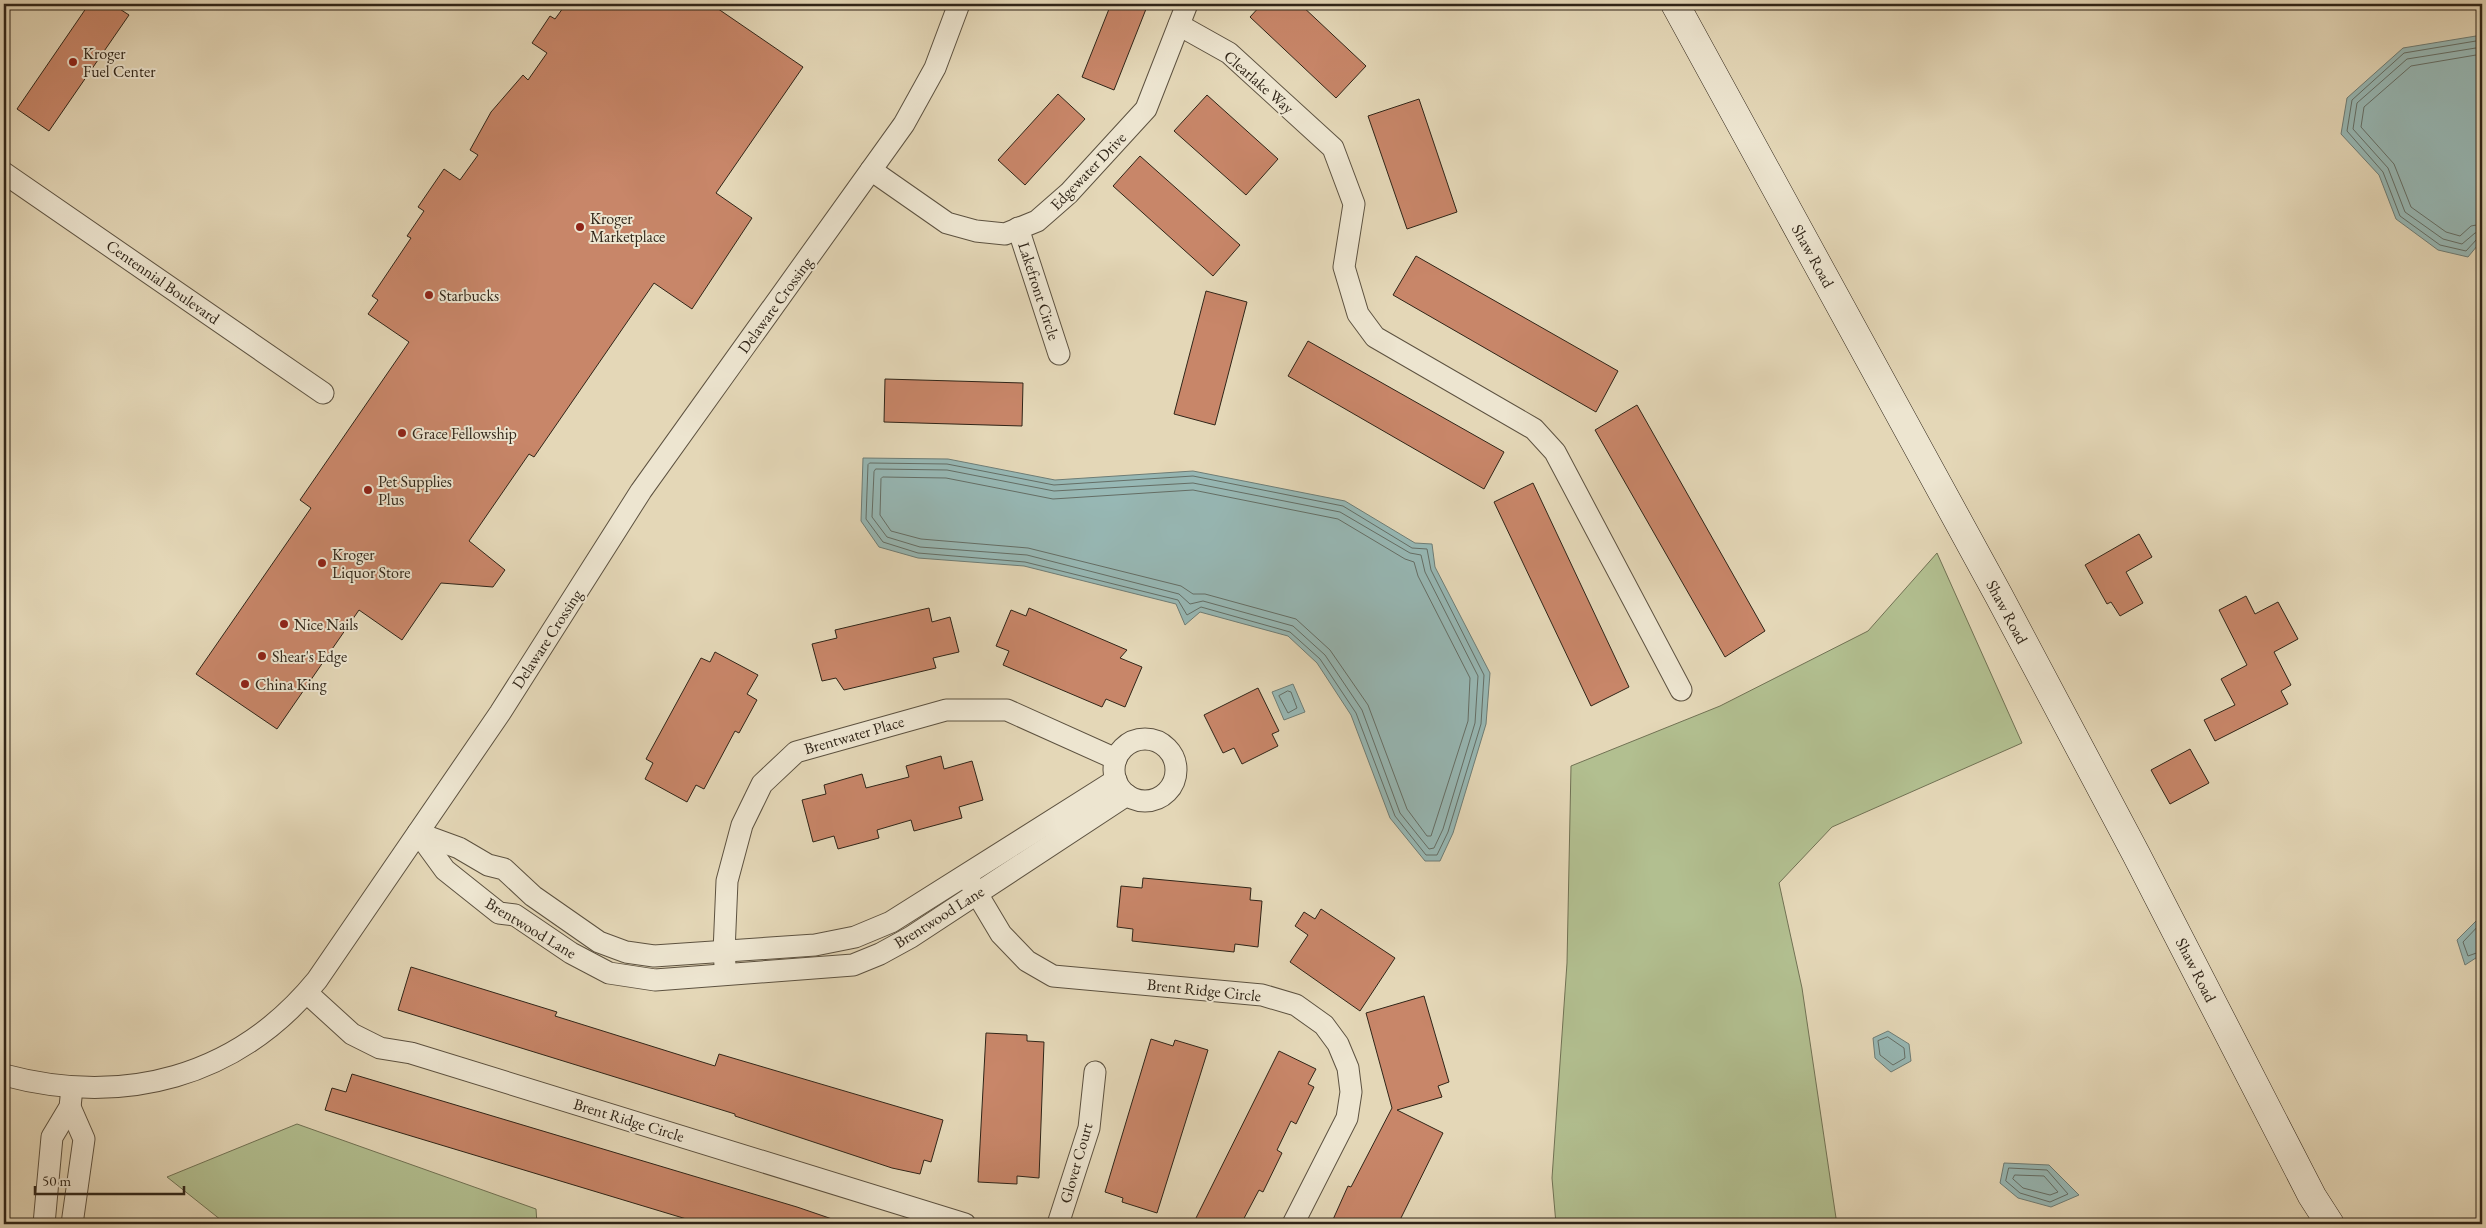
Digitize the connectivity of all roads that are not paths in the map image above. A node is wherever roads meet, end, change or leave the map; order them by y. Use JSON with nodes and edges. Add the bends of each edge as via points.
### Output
{"nodes":[{"id":1,"x":959,"y":4,"type":"edge"},
{"id":2,"x":1187,"y":4,"type":"edge"},
{"id":3,"x":1675,"y":4,"type":"edge"},
{"id":4,"x":1179,"y":25,"type":"junction"},
{"id":5,"x":871,"y":170,"type":"junction"},
{"id":6,"x":4,"y":173,"type":"edge"},
{"id":7,"x":1018,"y":228,"type":"junction"},
{"id":8,"x":1059,"y":354,"type":"dead end"},
{"id":9,"x":323,"y":393,"type":"dead end"},
{"id":10,"x":1681,"y":690,"type":"dead end"},
{"id":11,"x":1116,"y":758,"type":"junction"},
{"id":12,"x":1121,"y":788,"type":"junction"},
{"id":13,"x":418,"y":833,"type":"junction"},
{"id":14,"x":966,"y":875,"type":"junction"},
{"id":15,"x":976,"y":894,"type":"junction"},
{"id":16,"x":724,"y":952,"type":"junction"},
{"id":17,"x":727,"y":975,"type":"junction"},
{"id":18,"x":306,"y":993,"type":"junction"},
{"id":19,"x":1095,"y":1072,"type":"dead end"},
{"id":20,"x":4,"y":1075,"type":"edge"},
{"id":21,"x":71,"y":1097,"type":"junction"},
{"id":22,"x":44,"y":1224,"type":"edge"},
{"id":23,"x":72,"y":1224,"type":"edge"},
{"id":24,"x":965,"y":1224,"type":"edge"},
{"id":25,"x":1058,"y":1224,"type":"edge"},
{"id":26,"x":1293,"y":1224,"type":"edge"},
{"id":27,"x":2330,"y":1224,"type":"edge"}],
"edges":[{"from":1,"to":5,"type":"street","name":"Delaware Crossing","via":[[925,88]]},
{"from":2,"to":4,"type":"street","name":"Edgewater Drive"},
{"from":3,"to":27,"type":"main road","name":"Shaw Road","via":[[1996,590],[2312,1196]]},
{"from":4,"to":7,"type":"street","name":"Edgewater Drive","via":[[1146,109],[1069,193],[1037,221]]},
{"from":4,"to":10,"type":"street","name":"Clearlake Way","via":[[1229,53],[1333,148],[1354,204],[1344,267],[1358,314],[1375,337],[1534,429],[1555,452]]},
{"from":5,"to":7,"type":"street","name":"Edgewater Drive","via":[[947,223],[1004,234]]},
{"from":5,"to":13,"type":"street","name":"Delaware Crossing","via":[[641,491],[500,713]]},
{"from":6,"to":9,"type":"street","name":"Centennial Boulevard"},
{"from":7,"to":8,"type":"street","name":"Lakefront Circle"},
{"from":11,"to":12,"type":"street","via":[[1114,769]]},
{"from":11,"to":12,"type":"street","via":[[1130,742],[1150,739],[1169,749],[1176,766],[1172,787],[1158,799],[1148,801]]},
{"from":11,"to":16,"type":"street","name":"Brentwater Place","via":[[1007,710],[946,710],[796,752],[762,784],[742,825],[727,881]]},
{"from":12,"to":14,"type":"street","name":"Brentwood Lane"},
{"from":12,"to":15,"type":"street","name":"Brentwood Lane"},
{"from":13,"to":16,"type":"street","name":"Brentwood Lane","via":[[504,869],[533,896],[599,942],[626,952],[654,956]]},
{"from":13,"to":17,"type":"street","name":"Brentwood Lane","via":[[445,870],[499,913],[515,915],[571,953],[609,973],[655,980]]},
{"from":13,"to":18,"type":"street","name":"Delaware Crossing"},
{"from":14,"to":15,"type":"street","name":"Brent Ridge Circle"},
{"from":14,"to":16,"type":"street","name":"Brentwood Lane","via":[[891,922],[855,937],[814,945]]},
{"from":15,"to":17,"type":"street","name":"Brentwood Lane","via":[[903,941],[853,964]]},
{"from":15,"to":26,"type":"street","name":"Brent Ridge Circle","via":[[1001,934],[1027,961],[1053,976],[1262,995],[1296,1005],[1324,1025],[1338,1044],[1348,1068],[1351,1092],[1347,1118]]},
{"from":16,"to":17,"type":"street","name":"Brentwater Place"},
{"from":18,"to":21,"type":"street","name":"Delaware Crossing","via":[[276,1024],[234,1051],[192,1071],[176,1077]]},
{"from":18,"to":24,"type":"street","name":"Brent Ridge Circle","via":[[352,1034],[380,1048],[421,1056]]},
{"from":19,"to":25,"type":"street","name":"Glover Court","via":[[1088,1128]]},
{"from":20,"to":21,"type":"street","name":"Delaware Crossing"},
{"from":21,"to":22,"type":"street","via":[[52,1137]]},
{"from":21,"to":23,"type":"street","via":[[84,1139]]}]}
